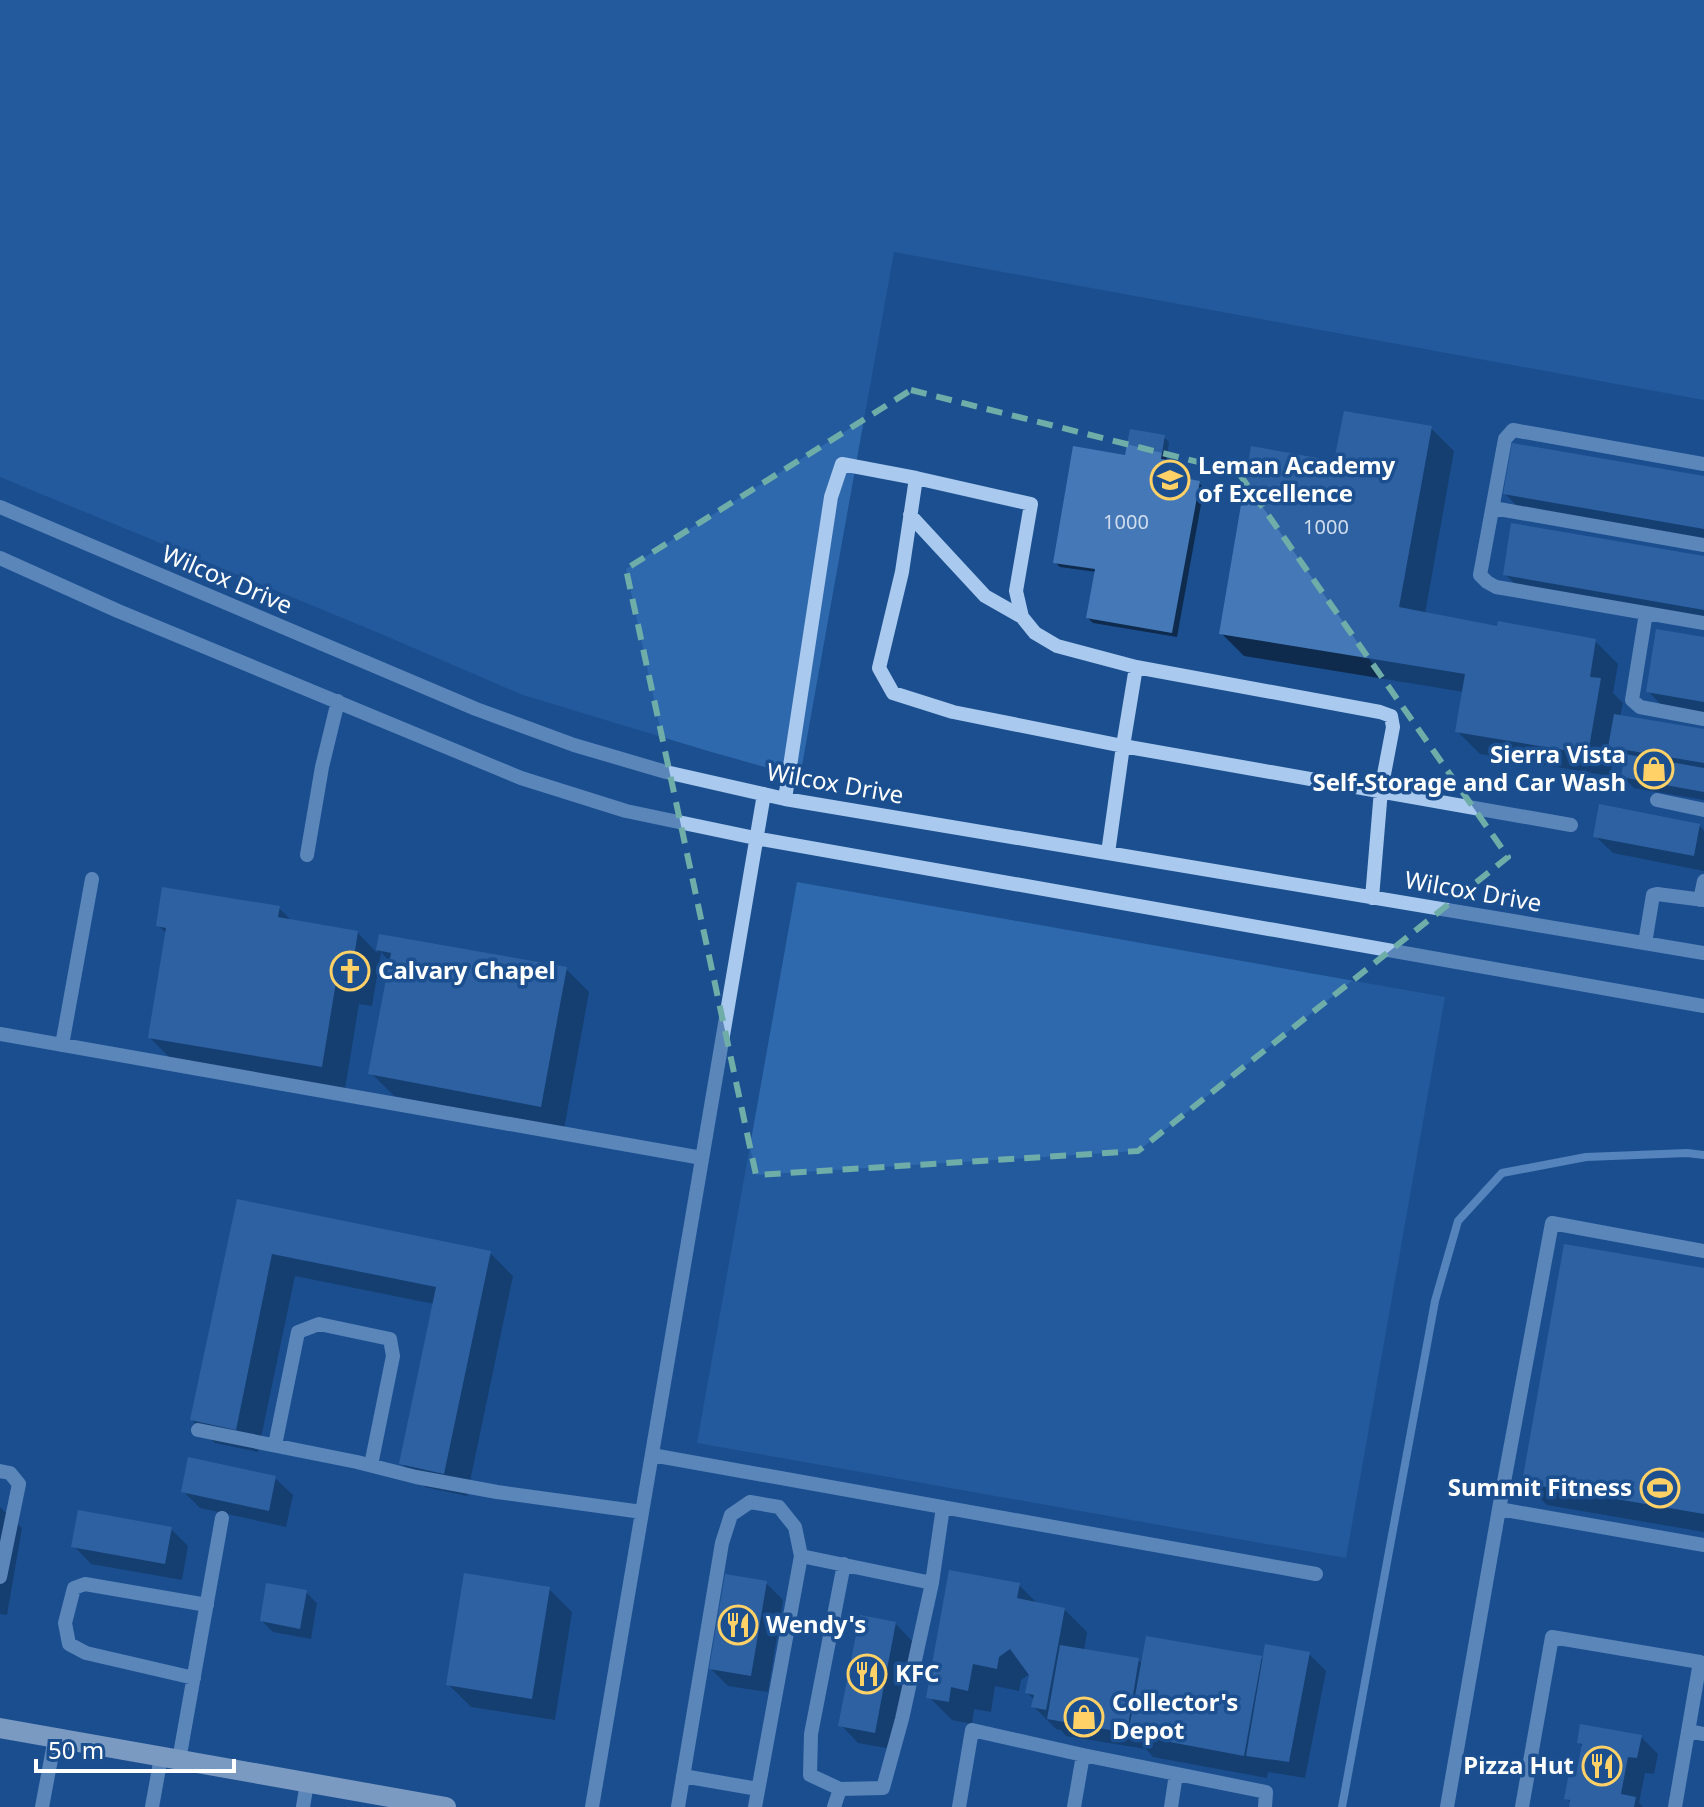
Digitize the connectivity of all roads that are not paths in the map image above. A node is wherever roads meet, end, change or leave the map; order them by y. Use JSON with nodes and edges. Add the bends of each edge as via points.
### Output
{"nodes":[{"id":1,"x":1704,"y":464,"type":"edge"},
{"id":2,"x":916,"y":478,"type":"junction"},
{"id":3,"x":0,"y":507,"type":"edge"},
{"id":4,"x":1493,"y":508,"type":"junction"},
{"id":5,"x":910,"y":515,"type":"junction"},
{"id":6,"x":1704,"y":545,"type":"edge"},
{"id":7,"x":0,"y":558,"type":"edge"},
{"id":8,"x":1646,"y":613,"type":"junction"},
{"id":9,"x":1022,"y":617,"type":"junction"},
{"id":10,"x":1704,"y":623,"type":"edge"},
{"id":11,"x":1136,"y":667,"type":"junction"},
{"id":12,"x":338,"y":701,"type":"junction"},
{"id":13,"x":1704,"y":719,"type":"edge"},
{"id":14,"x":1123,"y":746,"type":"junction"},
{"id":15,"x":1381,"y":790,"type":"junction"},
{"id":16,"x":764,"y":794,"type":"junction"},
{"id":17,"x":785,"y":799,"type":"junction"},
{"id":18,"x":1657,"y":800,"type":"dead end"},
{"id":19,"x":1704,"y":810,"type":"edge"},
{"id":20,"x":1571,"y":825,"type":"dead end"},
{"id":21,"x":755,"y":838,"type":"junction"},
{"id":22,"x":1108,"y":853,"type":"junction"},
{"id":23,"x":307,"y":855,"type":"dead end"},
{"id":24,"x":92,"y":879,"type":"dead end"},
{"id":25,"x":1704,"y":881,"type":"edge"},
{"id":26,"x":1372,"y":898,"type":"junction"},
{"id":27,"x":1702,"y":900,"type":"edge"},
{"id":28,"x":1645,"y":943,"type":"junction"},
{"id":29,"x":1704,"y":953,"type":"edge"},
{"id":30,"x":1704,"y":1006,"type":"edge"},
{"id":31,"x":0,"y":1034,"type":"edge"},
{"id":32,"x":62,"y":1045,"type":"junction"},
{"id":33,"x":702,"y":1158,"type":"junction"},
{"id":34,"x":1704,"y":1251,"type":"edge"},
{"id":35,"x":198,"y":1430,"type":"dead end"},
{"id":36,"x":275,"y":1445,"type":"junction"},
{"id":37,"x":652,"y":1455,"type":"junction"},
{"id":38,"x":371,"y":1465,"type":"junction"},
{"id":39,"x":0,"y":1471,"type":"edge"},
{"id":40,"x":769,"y":1476,"type":"junction"},
{"id":41,"x":764,"y":1504,"type":"junction"},
{"id":42,"x":943,"y":1507,"type":"junction"},
{"id":43,"x":1499,"y":1509,"type":"junction"},
{"id":44,"x":642,"y":1512,"type":"junction"},
{"id":45,"x":222,"y":1518,"type":"dead end"},
{"id":46,"x":1704,"y":1545,"type":"edge"},
{"id":47,"x":801,"y":1556,"type":"junction"},
{"id":48,"x":844,"y":1564,"type":"junction"},
{"id":49,"x":1316,"y":1574,"type":"dead end"},
{"id":50,"x":0,"y":1577,"type":"edge"},
{"id":51,"x":932,"y":1583,"type":"junction"},
{"id":52,"x":207,"y":1605,"type":"junction"},
{"id":53,"x":194,"y":1678,"type":"junction"},
{"id":54,"x":0,"y":1728,"type":"edge"},
{"id":55,"x":1688,"y":1731,"type":"junction"},
{"id":56,"x":1704,"y":1734,"type":"edge"},
{"id":57,"x":55,"y":1738,"type":"junction"},
{"id":58,"x":1083,"y":1755,"type":"junction"},
{"id":59,"x":170,"y":1758,"type":"junction"},
{"id":60,"x":1176,"y":1774,"type":"junction"},
{"id":61,"x":683,"y":1776,"type":"junction"},
{"id":62,"x":307,"y":1783,"type":"junction"},
{"id":63,"x":758,"y":1789,"type":"junction"},
{"id":64,"x":840,"y":1789,"type":"junction"},
{"id":65,"x":42,"y":1807,"type":"edge"},
{"id":66,"x":152,"y":1807,"type":"edge"},
{"id":67,"x":303,"y":1807,"type":"edge"},
{"id":68,"x":446,"y":1807,"type":"edge"},
{"id":69,"x":592,"y":1807,"type":"edge"},
{"id":70,"x":678,"y":1807,"type":"edge"},
{"id":71,"x":755,"y":1807,"type":"edge"},
{"id":72,"x":834,"y":1807,"type":"edge"},
{"id":73,"x":959,"y":1807,"type":"edge"},
{"id":74,"x":1074,"y":1807,"type":"edge"},
{"id":75,"x":1171,"y":1807,"type":"edge"},
{"id":76,"x":1265,"y":1807,"type":"edge"},
{"id":77,"x":1447,"y":1807,"type":"edge"},
{"id":78,"x":1522,"y":1807,"type":"edge"},
{"id":79,"x":1675,"y":1807,"type":"edge"}],
"edges":[{"from":1,"to":4,"type":"street","via":[[1513,430],[1505,439]]},
{"from":2,"to":5,"type":"street"},
{"from":2,"to":9,"type":"street","via":[[1031,504],[1016,591]]},
{"from":2,"to":17,"type":"street","via":[[842,464],[831,497]]},
{"from":3,"to":16,"type":"street","name":"Wilcox Drive","via":[[476,709],[589,750]]},
{"from":4,"to":6,"type":"street"},
{"from":4,"to":8,"type":"street","via":[[1480,575],[1487,582]]},
{"from":5,"to":9,"type":"street","via":[[985,596]]},
{"from":5,"to":14,"type":"street","via":[[879,668],[893,693],[953,712]]},
{"from":7,"to":12,"type":"street"},
{"from":8,"to":10,"type":"street"},
{"from":8,"to":13,"type":"street","via":[[1632,700],[1640,707]]},
{"from":9,"to":11,"type":"street","via":[[1035,633],[1057,646]]},
{"from":11,"to":14,"type":"street"},
{"from":11,"to":15,"type":"street","via":[[1391,716]]},
{"from":12,"to":21,"type":"street","via":[[521,778],[626,811]]},
{"from":12,"to":23,"type":"street"},
{"from":14,"to":15,"type":"street"},
{"from":14,"to":22,"type":"street"},
{"from":15,"to":20,"type":"street"},
{"from":15,"to":26,"type":"street"},
{"from":16,"to":17,"type":"street","name":"Wilcox Drive"},
{"from":16,"to":21,"type":"street"},
{"from":17,"to":22,"type":"street","name":"Wilcox Drive"},
{"from":18,"to":19,"type":"street"},
{"from":21,"to":30,"type":"street"},
{"from":21,"to":33,"type":"street"},
{"from":22,"to":26,"type":"street","name":"Wilcox Drive"},
{"from":24,"to":32,"type":"street"},
{"from":25,"to":27,"type":"street"},
{"from":26,"to":28,"type":"street","name":"Wilcox Drive"},
{"from":27,"to":28,"type":"street","via":[[1653,895]]},
{"from":28,"to":29,"type":"street","name":"Wilcox Drive"},
{"from":31,"to":32,"type":"street"},
{"from":32,"to":33,"type":"street"},
{"from":33,"to":37,"type":"street"},
{"from":34,"to":43,"type":"street","via":[[1552,1223]]},
{"from":35,"to":36,"type":"street"},
{"from":36,"to":38,"type":"street"},
{"from":36,"to":38,"type":"street","via":[[298,1332],[319,1324],[390,1339],[393,1356]]},
{"from":37,"to":40,"type":"street"},
{"from":37,"to":44,"type":"street"},
{"from":38,"to":44,"type":"street","via":[[497,1492]]},
{"from":39,"to":50,"type":"street","via":[[19,1484]]},
{"from":40,"to":41,"type":"street"},
{"from":40,"to":42,"type":"street"},
{"from":41,"to":47,"type":"street","via":[[779,1507],[795,1527]]},
{"from":41,"to":61,"type":"street","via":[[750,1502],[731,1515],[722,1543]]},
{"from":42,"to":49,"type":"street"},
{"from":42,"to":51,"type":"street"},
{"from":43,"to":46,"type":"street"},
{"from":43,"to":77,"type":"street"},
{"from":44,"to":69,"type":"street"},
{"from":45,"to":52,"type":"street"},
{"from":47,"to":48,"type":"street"},
{"from":47,"to":63,"type":"street"},
{"from":48,"to":51,"type":"street"},
{"from":48,"to":64,"type":"street","via":[[811,1734],[810,1775]]},
{"from":51,"to":64,"type":"street","via":[[883,1788]]},
{"from":52,"to":53,"type":"street"},
{"from":52,"to":53,"type":"street","via":[[85,1584],[74,1588],[65,1623],[69,1644],[86,1653]]},
{"from":53,"to":59,"type":"street"},
{"from":54,"to":57,"type":"main road"},
{"from":55,"to":56,"type":"street"},
{"from":55,"to":78,"type":"street","via":[[1700,1662],[1552,1637]]},
{"from":55,"to":79,"type":"street"},
{"from":57,"to":59,"type":"main road"},
{"from":57,"to":65,"type":"street"},
{"from":58,"to":60,"type":"street"},
{"from":58,"to":73,"type":"street","via":[[972,1730]]},
{"from":58,"to":74,"type":"street"},
{"from":59,"to":62,"type":"main road"},
{"from":59,"to":66,"type":"street"},
{"from":60,"to":75,"type":"street"},
{"from":60,"to":76,"type":"street","via":[[1266,1792]]},
{"from":61,"to":63,"type":"street"},
{"from":61,"to":70,"type":"street"},
{"from":62,"to":67,"type":"street"},
{"from":62,"to":68,"type":"main road"},
{"from":63,"to":71,"type":"street"},
{"from":64,"to":72,"type":"street"}]}
